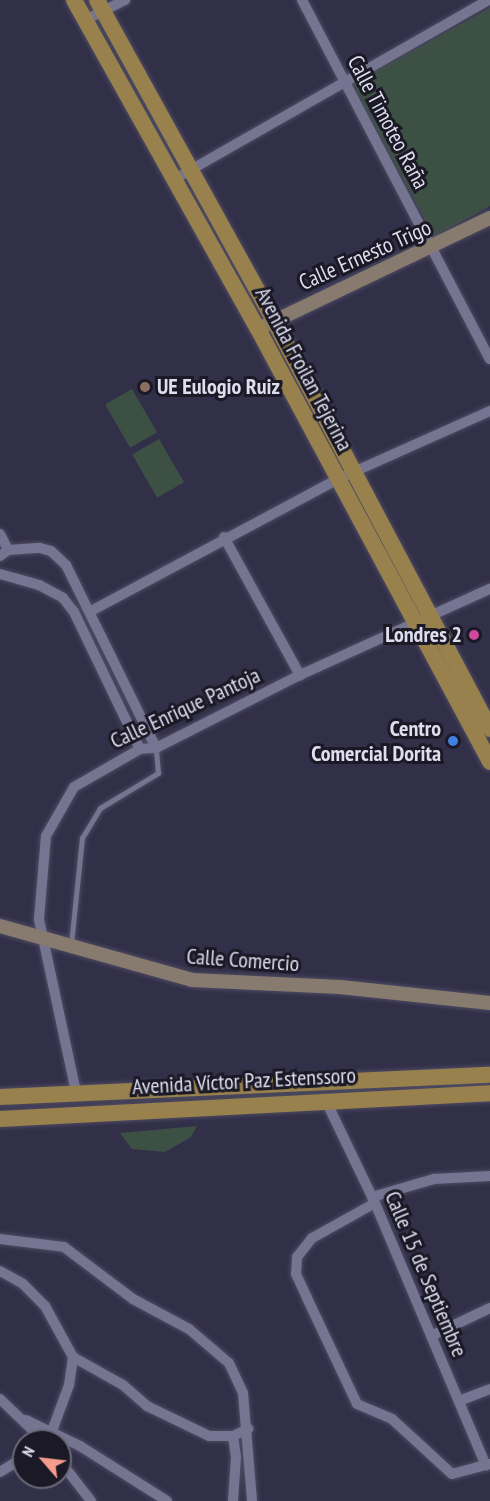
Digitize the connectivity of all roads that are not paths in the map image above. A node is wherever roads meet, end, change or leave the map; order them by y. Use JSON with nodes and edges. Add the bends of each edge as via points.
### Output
{"nodes":[{"id":1,"x":74,"y":0,"type":"edge"},
{"id":2,"x":125,"y":0,"type":"edge"},
{"id":3,"x":302,"y":0,"type":"edge"},
{"id":4,"x":488,"y":0,"type":"edge"},
{"id":5,"x":100,"y":6,"type":"edge"},
{"id":6,"x":85,"y":20,"type":"junction"},
{"id":7,"x":345,"y":81,"type":"junction"},
{"id":8,"x":191,"y":170,"type":"junction"},
{"id":9,"x":173,"y":180,"type":"junction"},
{"id":10,"x":490,"y":218,"type":"edge"},
{"id":11,"x":432,"y":248,"type":"junction"},
{"id":12,"x":273,"y":319,"type":"junction"},
{"id":13,"x":258,"y":329,"type":"junction"},
{"id":14,"x":490,"y":358,"type":"edge"},
{"id":15,"x":490,"y":411,"type":"edge"},
{"id":16,"x":354,"y":471,"type":"junction"},
{"id":17,"x":338,"y":479,"type":"junction"},
{"id":18,"x":0,"y":534,"type":"edge"},
{"id":19,"x":224,"y":537,"type":"junction"},
{"id":20,"x":4,"y":553,"type":"edge"},
{"id":21,"x":0,"y":574,"type":"edge"},
{"id":22,"x":490,"y":589,"type":"edge"},
{"id":23,"x":91,"y":611,"type":"junction"},
{"id":24,"x":422,"y":619,"type":"junction"},
{"id":25,"x":300,"y":675,"type":"junction"},
{"id":26,"x":490,"y":729,"type":"edge"},
{"id":27,"x":156,"y":748,"type":"junction"},
{"id":28,"x":140,"y":749,"type":"junction"},
{"id":29,"x":490,"y":762,"type":"edge"},
{"id":30,"x":0,"y":926,"type":"edge"},
{"id":31,"x":43,"y":935,"type":"junction"},
{"id":32,"x":71,"y":944,"type":"junction"},
{"id":33,"x":490,"y":1003,"type":"edge"},
{"id":34,"x":490,"y":1075,"type":"edge"},
{"id":35,"x":76,"y":1092,"type":"junction"},
{"id":36,"x":490,"y":1093,"type":"edge"},
{"id":37,"x":0,"y":1097,"type":"edge"},
{"id":38,"x":325,"y":1099,"type":"junction"},
{"id":39,"x":0,"y":1119,"type":"edge"},
{"id":40,"x":490,"y":1176,"type":"edge"},
{"id":41,"x":373,"y":1200,"type":"junction"},
{"id":42,"x":0,"y":1239,"type":"edge"},
{"id":43,"x":0,"y":1270,"type":"edge"},
{"id":44,"x":490,"y":1308,"type":"edge"},
{"id":45,"x":431,"y":1336,"type":"junction"},
{"id":46,"x":72,"y":1357,"type":"junction"},
{"id":47,"x":490,"y":1389,"type":"edge"},
{"id":48,"x":0,"y":1399,"type":"edge"},
{"id":49,"x":459,"y":1401,"type":"junction"},
{"id":50,"x":26,"y":1420,"type":"junction"},
{"id":51,"x":33,"y":1429,"type":"edge"},
{"id":52,"x":47,"y":1429,"type":"edge"},
{"id":53,"x":53,"y":1429,"type":"edge"},
{"id":54,"x":248,"y":1429,"type":"junction"},
{"id":55,"x":233,"y":1436,"type":"junction"},
{"id":56,"x":72,"y":1443,"type":"edge"},
{"id":57,"x":488,"y":1465,"type":"edge"},
{"id":58,"x":72,"y":1476,"type":"edge"},
{"id":59,"x":91,"y":1501,"type":"edge"},
{"id":60,"x":167,"y":1501,"type":"edge"},
{"id":61,"x":233,"y":1501,"type":"edge"},
{"id":62,"x":252,"y":1501,"type":"edge"}],
"edges":[{"from":1,"to":6,"type":"main road","name":"Avenida Froilan Tejerina"},
{"from":2,"to":5,"type":"street"},
{"from":3,"to":7,"type":"street","name":"Calle Timoteo Raña"},
{"from":4,"to":7,"type":"street"},
{"from":5,"to":6,"type":"street"},
{"from":5,"to":8,"type":"main road","name":"Avenida Froilan Tejerina"},
{"from":6,"to":9,"type":"main road","name":"Avenida Froilan Tejerina"},
{"from":7,"to":8,"type":"street"},
{"from":7,"to":11,"type":"street","name":"Calle Timoteo Raña"},
{"from":8,"to":9,"type":"street"},
{"from":8,"to":12,"type":"main road","name":"Avenida Froilan Tejerina"},
{"from":9,"to":13,"type":"main road","name":"Avenida Froilan Tejerina"},
{"from":10,"to":11,"type":"street","name":"Calle Ernesto Trigo"},
{"from":11,"to":12,"type":"street","name":"Calle Ernesto Trigo"},
{"from":11,"to":14,"type":"street","name":"Calle Timoteo Raña"},
{"from":12,"to":13,"type":"street","name":"Calle Ernesto Trigo"},
{"from":12,"to":16,"type":"main road","name":"Avenida Froilan Tejerina"},
{"from":13,"to":17,"type":"main road","name":"Avenida Froilan Tejerina"},
{"from":15,"to":16,"type":"street"},
{"from":16,"to":17,"type":"street"},
{"from":16,"to":24,"type":"main road","name":"Avenida Froilan Tejerina"},
{"from":17,"to":19,"type":"street"},
{"from":17,"to":24,"type":"main road","name":"Avenida Froilan Tejerina"},
{"from":18,"to":20,"type":"street"},
{"from":19,"to":23,"type":"street"},
{"from":19,"to":25,"type":"street"},
{"from":20,"to":23,"type":"street","via":[[29,547],[51,551],[66,565]]},
{"from":21,"to":28,"type":"street","via":[[39,585],[63,598],[74,612]]},
{"from":22,"to":24,"type":"street","name":"Calle Enrique Pantoja"},
{"from":23,"to":27,"type":"street"},
{"from":24,"to":25,"type":"street","name":"Calle Enrique Pantoja"},
{"from":24,"to":26,"type":"main road","name":"Avenida Froilan Tejerina"},
{"from":24,"to":29,"type":"main road","name":"Avenida Froilan Tejerina"},
{"from":25,"to":27,"type":"street","name":"Calle Enrique Pantoja"},
{"from":27,"to":28,"type":"street","name":"Calle Enrique Pantoja"},
{"from":27,"to":32,"type":"lane","via":[[158,773],[100,808],[82,838]]},
{"from":28,"to":31,"type":"street","name":"Calle Enrique Pantoja","via":[[74,787],[52,820],[43,864],[39,919]]},
{"from":30,"to":31,"type":"street","name":"Calle Comercio"},
{"from":31,"to":32,"type":"street","name":"Calle Comercio"},
{"from":31,"to":35,"type":"street","name":"Calle Enrique Pantoja"},
{"from":32,"to":33,"type":"street","name":"Calle Comercio","via":[[192,980],[340,987]]},
{"from":34,"to":35,"type":"main road","name":"Avenida Víctor Paz Estenssoro"},
{"from":35,"to":37,"type":"main road","name":"Avenida Víctor Paz Estenssoro"},
{"from":36,"to":38,"type":"main road","name":"Avenida Víctor Paz Estenssoro"},
{"from":38,"to":39,"type":"main road","name":"Avenida Víctor Paz Estenssoro"},
{"from":38,"to":41,"type":"street","name":"Calle 15 de Septiembre"},
{"from":40,"to":41,"type":"street","via":[[434,1179]]},
{"from":41,"to":45,"type":"street","name":"Calle 15 de Septiembre"},
{"from":41,"to":57,"type":"street","via":[[312,1238],[297,1257],[296,1274],[357,1404],[392,1419],[452,1474]]},
{"from":42,"to":54,"type":"street","via":[[64,1248],[133,1299],[211,1344],[229,1363],[243,1393]]},
{"from":43,"to":46,"type":"street","via":[[23,1284],[45,1306]]},
{"from":44,"to":45,"type":"street"},
{"from":45,"to":49,"type":"street","name":"Calle 15 de Septiembre"},
{"from":46,"to":53,"type":"street","via":[[69,1385]]},
{"from":46,"to":55,"type":"street","via":[[123,1385],[161,1414],[209,1436]]},
{"from":47,"to":49,"type":"street"},
{"from":48,"to":50,"type":"street"},
{"from":49,"to":57,"type":"street","name":"Calle 15 de Septiembre"},
{"from":50,"to":51,"type":"street"},
{"from":50,"to":52,"type":"street"},
{"from":54,"to":55,"type":"street"},
{"from":54,"to":62,"type":"street"},
{"from":55,"to":61,"type":"street"},
{"from":56,"to":60,"type":"street"},
{"from":58,"to":59,"type":"street"}]}
